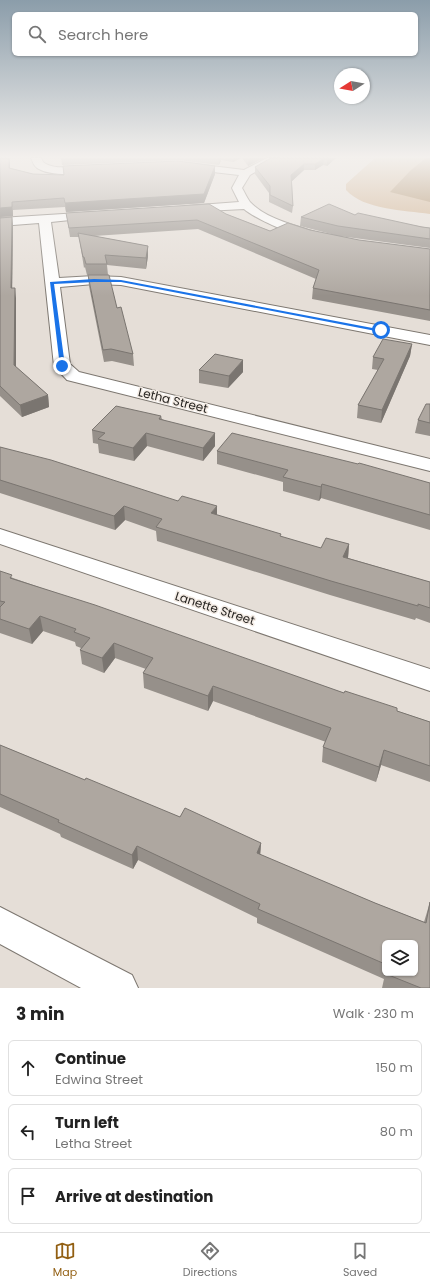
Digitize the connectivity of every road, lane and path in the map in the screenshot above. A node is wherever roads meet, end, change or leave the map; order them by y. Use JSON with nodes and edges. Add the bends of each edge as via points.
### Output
{"nodes":[{"id":1,"x":246,"y":205,"type":"joint"},
{"id":2,"x":177,"y":210,"type":"edge"},
{"id":3,"x":107,"y":214,"type":"edge"},
{"id":4,"x":45,"y":219,"type":"junction"},
{"id":5,"x":0,"y":222,"type":"edge"},
{"id":6,"x":322,"y":237,"type":"edge"},
{"id":7,"x":52,"y":282,"type":"junction"},
{"id":8,"x":430,"y":340,"type":"edge"},
{"id":9,"x":430,"y":465,"type":"edge"},
{"id":10,"x":0,"y":536,"type":"edge"},
{"id":11,"x":430,"y":680,"type":"edge"},
{"id":12,"x":0,"y":925,"type":"edge"},
{"id":13,"x":119,"y":988,"type":"edge"}],
"edges":[{"from":1,"to":2,"type":"street"},
{"from":1,"to":6,"type":"street","via":[[270,221]]},
{"from":3,"to":4,"type":"street"},
{"from":4,"to":5,"type":"street"},
{"from":4,"to":7,"type":"street","name":"Letha Street"},
{"from":7,"to":8,"type":"street","via":[[121,281]]},
{"from":7,"to":9,"type":"street","name":"Letha Street","via":[[62,366],[73,376]]},
{"from":10,"to":11,"type":"street","name":"Lanette Street"},
{"from":12,"to":13,"type":"street"}]}
